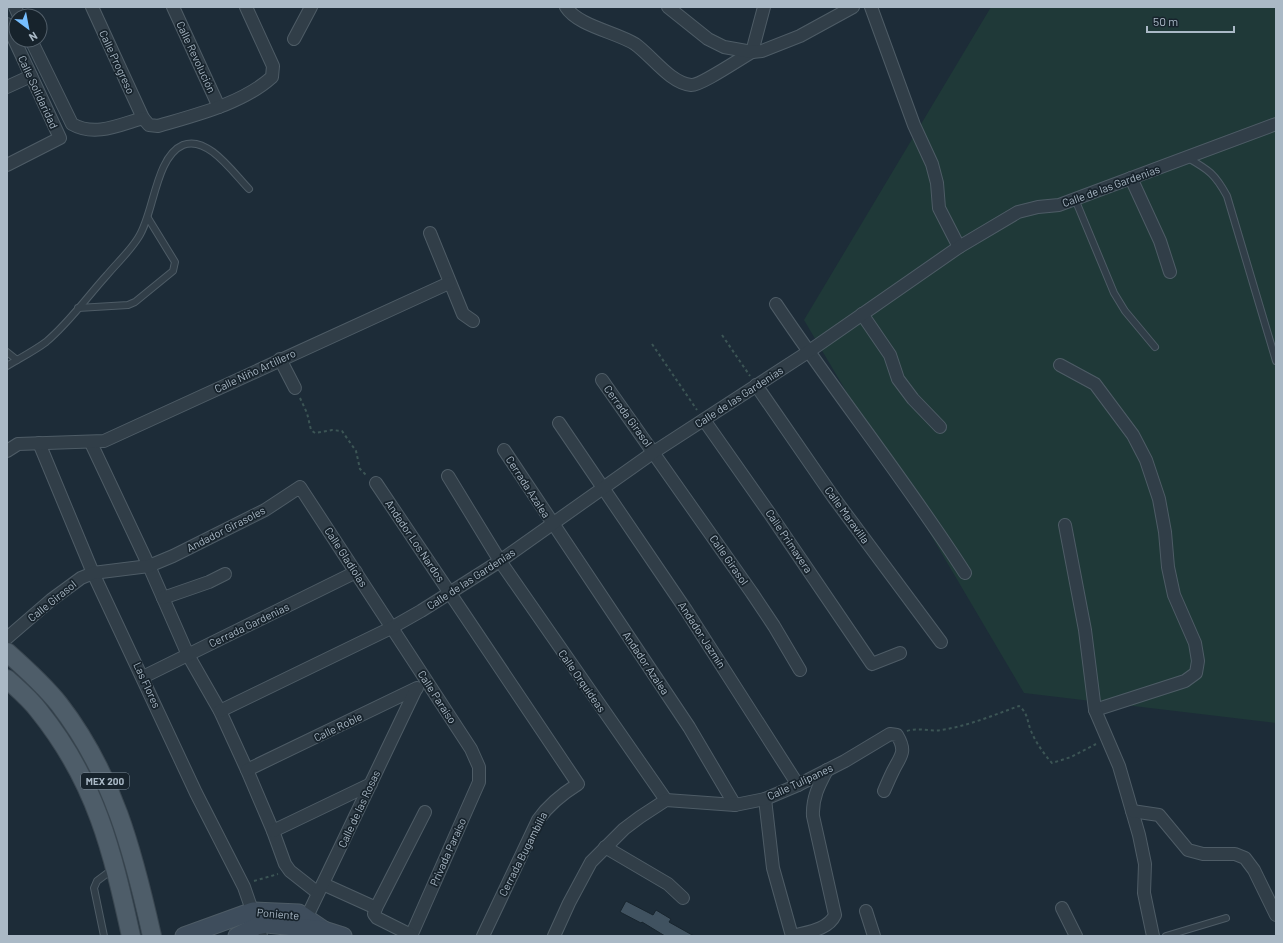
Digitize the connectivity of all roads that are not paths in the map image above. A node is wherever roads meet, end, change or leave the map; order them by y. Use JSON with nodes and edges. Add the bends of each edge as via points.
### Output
{"nodes":[{"id":1,"x":92,"y":7,"type":"edge"},
{"id":2,"x":172,"y":7,"type":"edge"},
{"id":3,"x":246,"y":7,"type":"edge"},
{"id":4,"x":311,"y":7,"type":"edge"},
{"id":5,"x":566,"y":7,"type":"edge"},
{"id":6,"x":668,"y":7,"type":"edge"},
{"id":7,"x":764,"y":7,"type":"edge"},
{"id":8,"x":853,"y":7,"type":"edge"},
{"id":9,"x":871,"y":7,"type":"edge"},
{"id":10,"x":7,"y":24,"type":"edge"},
{"id":11,"x":294,"y":39,"type":"dead end"},
{"id":12,"x":35,"y":48,"type":"edge"},
{"id":13,"x":752,"y":52,"type":"junction"},
{"id":14,"x":31,"y":76,"type":"junction"},
{"id":15,"x":7,"y":87,"type":"edge"},
{"id":16,"x":219,"y":107,"type":"junction"},
{"id":17,"x":142,"y":118,"type":"junction"},
{"id":18,"x":1276,"y":124,"type":"edge"},
{"id":19,"x":1186,"y":157,"type":"junction"},
{"id":20,"x":7,"y":165,"type":"edge"},
{"id":21,"x":1132,"y":178,"type":"junction"},
{"id":22,"x":249,"y":189,"type":"dead end"},
{"id":23,"x":1075,"y":198,"type":"junction"},
{"id":24,"x":148,"y":218,"type":"junction"},
{"id":25,"x":430,"y":233,"type":"dead end"},
{"id":26,"x":959,"y":247,"type":"junction"},
{"id":27,"x":1170,"y":272,"type":"dead end"},
{"id":28,"x":449,"y":282,"type":"junction"},
{"id":29,"x":776,"y":304,"type":"dead end"},
{"id":30,"x":78,"y":308,"type":"junction"},
{"id":31,"x":862,"y":314,"type":"junction"},
{"id":32,"x":473,"y":321,"type":"dead end"},
{"id":33,"x":1154,"y":347,"type":"dead end"},
{"id":34,"x":7,"y":352,"type":"edge"},
{"id":35,"x":808,"y":352,"type":"junction"},
{"id":36,"x":280,"y":359,"type":"junction"},
{"id":37,"x":17,"y":360,"type":"junction"},
{"id":38,"x":1276,"y":361,"type":"edge"},
{"id":39,"x":1060,"y":365,"type":"dead end"},
{"id":40,"x":7,"y":366,"type":"edge"},
{"id":41,"x":602,"y":380,"type":"dead end"},
{"id":42,"x":756,"y":385,"type":"junction"},
{"id":43,"x":295,"y":388,"type":"road end"},
{"id":44,"x":704,"y":420,"type":"junction"},
{"id":45,"x":559,"y":423,"type":"dead end"},
{"id":46,"x":940,"y":427,"type":"dead end"},
{"id":47,"x":39,"y":443,"type":"junction"},
{"id":48,"x":91,"y":443,"type":"junction"},
{"id":49,"x":504,"y":450,"type":"dead end"},
{"id":50,"x":7,"y":451,"type":"edge"},
{"id":51,"x":654,"y":452,"type":"junction"},
{"id":52,"x":448,"y":476,"type":"dead end"},
{"id":53,"x":376,"y":483,"type":"road end"},
{"id":54,"x":300,"y":487,"type":"joint"},
{"id":55,"x":604,"y":487,"type":"junction"},
{"id":56,"x":552,"y":524,"type":"junction"},
{"id":57,"x":1065,"y":525,"type":"dead end"},
{"id":58,"x":500,"y":561,"type":"junction"},
{"id":59,"x":149,"y":566,"type":"junction"},
{"id":60,"x":356,"y":572,"type":"junction"},
{"id":61,"x":93,"y":573,"type":"junction"},
{"id":62,"x":966,"y":573,"type":"dead end"},
{"id":63,"x":225,"y":574,"type":"dead end"},
{"id":64,"x":450,"y":594,"type":"junction"},
{"id":65,"x":163,"y":598,"type":"junction"},
{"id":66,"x":391,"y":628,"type":"junction"},
{"id":67,"x":7,"y":638,"type":"edge"},
{"id":68,"x":941,"y":642,"type":"dead end"},
{"id":69,"x":7,"y":652,"type":"edge"},
{"id":70,"x":900,"y":653,"type":"dead end"},
{"id":71,"x":188,"y":655,"type":"junction"},
{"id":72,"x":800,"y":670,"type":"dead end"},
{"id":73,"x":143,"y":677,"type":"junction"},
{"id":74,"x":7,"y":679,"type":"edge"},
{"id":75,"x":428,"y":684,"type":"junction"},
{"id":76,"x":416,"y":689,"type":"junction"},
{"id":77,"x":1095,"y":710,"type":"junction"},
{"id":78,"x":220,"y":711,"type":"junction"},
{"id":79,"x":478,"y":767,"type":"joint"},
{"id":80,"x":247,"y":770,"type":"junction"},
{"id":81,"x":827,"y":770,"type":"junction"},
{"id":82,"x":371,"y":784,"type":"junction"},
{"id":83,"x":578,"y":784,"type":"joint"},
{"id":84,"x":798,"y":785,"type":"junction"},
{"id":85,"x":884,"y":791,"type":"dead end"},
{"id":86,"x":765,"y":799,"type":"junction"},
{"id":87,"x":666,"y":800,"type":"junction"},
{"id":88,"x":735,"y":805,"type":"junction"},
{"id":89,"x":1132,"y":811,"type":"junction"},
{"id":90,"x":425,"y":812,"type":"dead end"},
{"id":91,"x":274,"y":830,"type":"junction"},
{"id":92,"x":605,"y":847,"type":"junction"},
{"id":93,"x":116,"y":867,"type":"junction"},
{"id":94,"x":321,"y":888,"type":"junction"},
{"id":95,"x":683,"y":898,"type":"dead end"},
{"id":96,"x":1062,"y":908,"type":"dead end"},
{"id":97,"x":375,"y":911,"type":"junction"},
{"id":98,"x":866,"y":911,"type":"dead end"},
{"id":99,"x":1276,"y":915,"type":"edge"},
{"id":100,"x":1226,"y":918,"type":"dead end"},
{"id":101,"x":304,"y":923,"type":"junction"},
{"id":102,"x":257,"y":924,"type":"edge"},
{"id":103,"x":411,"y":935,"type":"edge"},
{"id":104,"x":104,"y":936,"type":"edge"},
{"id":105,"x":131,"y":936,"type":"edge"},
{"id":106,"x":152,"y":936,"type":"edge"},
{"id":107,"x":184,"y":936,"type":"edge"},
{"id":108,"x":237,"y":936,"type":"edge"},
{"id":109,"x":342,"y":936,"type":"edge"},
{"id":110,"x":483,"y":936,"type":"edge"},
{"id":111,"x":554,"y":936,"type":"edge"},
{"id":112,"x":792,"y":936,"type":"edge"},
{"id":113,"x":874,"y":936,"type":"edge"},
{"id":114,"x":1076,"y":936,"type":"edge"},
{"id":115,"x":1153,"y":936,"type":"edge"},
{"id":116,"x":1166,"y":936,"type":"edge"}],
"edges":[{"from":1,"to":17,"type":"street","name":"Calle Progreso"},
{"from":2,"to":16,"type":"street","name":"Calle Revolución"},
{"from":3,"to":16,"type":"street","via":[[273,66],[272,77],[264,84]]},
{"from":4,"to":11,"type":"street"},
{"from":5,"to":13,"type":"street","via":[[597,28],[614,33],[634,44],[676,81],[692,85]]},
{"from":6,"to":13,"type":"street","via":[[708,39],[724,47]]},
{"from":7,"to":13,"type":"street"},
{"from":8,"to":13,"type":"street","via":[[800,36],[762,51]]},
{"from":9,"to":26,"type":"street","via":[[914,125],[932,164],[939,208]]},
{"from":10,"to":14,"type":"street","name":"Calle Solidaridad"},
{"from":12,"to":17,"type":"street","name":"Calle Solidaridad","via":[[72,124],[81,129],[105,130]]},
{"from":14,"to":15,"type":"street"},
{"from":14,"to":20,"type":"street","name":"Calle Solidaridad","via":[[60,138]]},
{"from":16,"to":17,"type":"street","via":[[158,126],[149,125]]},
{"from":18,"to":19,"type":"street","name":"Calle de las Gardenias"},
{"from":19,"to":21,"type":"street","name":"Calle de las Gardenias"},
{"from":19,"to":38,"type":"lane","via":[[1209,169],[1227,196]]},
{"from":21,"to":23,"type":"street","name":"Calle de las Gardenias"},
{"from":21,"to":27,"type":"street","via":[[1160,241]]},
{"from":22,"to":24,"type":"lane","via":[[209,147],[196,143],[183,145],[172,153],[154,189]]},
{"from":23,"to":26,"type":"street","name":"Calle de las Gardenias","via":[[1058,205],[1018,212]]},
{"from":23,"to":33,"type":"lane","via":[[1114,293]]},
{"from":24,"to":30,"type":"lane","via":[[138,238]]},
{"from":24,"to":30,"type":"lane","via":[[175,262],[173,271],[128,305]]},
{"from":25,"to":28,"type":"street"},
{"from":26,"to":31,"type":"street","name":"Calle de las Gardenias"},
{"from":28,"to":32,"type":"street","via":[[463,314]]},
{"from":28,"to":36,"type":"street","name":"Calle Niño Artillero"},
{"from":29,"to":35,"type":"street"},
{"from":30,"to":37,"type":"lane","via":[[45,343]]},
{"from":31,"to":35,"type":"street","name":"Calle de las Gardenias"},
{"from":31,"to":46,"type":"street","via":[[890,355],[898,379]]},
{"from":34,"to":37,"type":"lane"},
{"from":35,"to":42,"type":"street","name":"Calle de las Gardenias"},
{"from":35,"to":62,"type":"street","via":[[931,520]]},
{"from":36,"to":43,"type":"street"},
{"from":36,"to":48,"type":"street","name":"Calle Niño Artillero","via":[[104,441]]},
{"from":37,"to":40,"type":"lane"},
{"from":39,"to":77,"type":"street","via":[[1095,384],[1133,435],[1146,460],[1166,532],[1168,567],[1174,596],[1195,643],[1198,661],[1196,673],[1185,681]]},
{"from":41,"to":51,"type":"street","name":"Cerrada Girasol"},
{"from":42,"to":44,"type":"street","name":"Calle de las Gardenias"},
{"from":42,"to":68,"type":"street","name":"Calle Maravilla","via":[[834,498]]},
{"from":44,"to":51,"type":"street","name":"Calle de las Gardenias"},
{"from":44,"to":70,"type":"street","name":"Calle Primavera","via":[[872,664]]},
{"from":45,"to":55,"type":"street","name":"Andador Jazmín"},
{"from":47,"to":48,"type":"street","name":"Calle Niño Artillero"},
{"from":47,"to":50,"type":"street","name":"Calle Niño Artillero","via":[[18,444]]},
{"from":47,"to":61,"type":"street","name":"Las Flores"},
{"from":48,"to":59,"type":"street"},
{"from":49,"to":56,"type":"street","name":"Cerrada Azalea"},
{"from":51,"to":55,"type":"street","name":"Calle de las Gardenias"},
{"from":51,"to":72,"type":"street","name":"Calle Girasol","via":[[766,613]]},
{"from":52,"to":58,"type":"street","name":"Calle Orquídeas"},
{"from":53,"to":64,"type":"street","name":"Andador Los Nardos"},
{"from":54,"to":59,"type":"street","name":"Andador Girasoles","via":[[265,510]]},
{"from":54,"to":60,"type":"street","name":"Calle Gladiolas"},
{"from":55,"to":56,"type":"street","name":"Calle de las Gardenias"},
{"from":55,"to":84,"type":"street","name":"Andador Jazmín"},
{"from":56,"to":58,"type":"street","name":"Calle de las Gardenias"},
{"from":56,"to":88,"type":"street","name":"Andador Azalea","via":[[677,709]]},
{"from":57,"to":77,"type":"street","via":[[1085,630]]},
{"from":58,"to":64,"type":"street","name":"Calle de las Gardenias"},
{"from":58,"to":87,"type":"street","name":"Calle Orquídeas"},
{"from":59,"to":61,"type":"street","name":"Calle Girasol"},
{"from":59,"to":65,"type":"street"},
{"from":60,"to":66,"type":"street","name":"Calle Gladiolas"},
{"from":60,"to":71,"type":"street","name":"Cerrada Gardenias"},
{"from":61,"to":67,"type":"street","name":"Calle Girasol","via":[[81,578],[51,600]]},
{"from":61,"to":73,"type":"street","name":"Las Flores"},
{"from":63,"to":65,"type":"street"},
{"from":64,"to":66,"type":"street","name":"Calle de las Gardenias"},
{"from":64,"to":83,"type":"street","name":"Andador Los Nardos"},
{"from":65,"to":71,"type":"street"},
{"from":66,"to":75,"type":"street","name":"Calle Paraíso"},
{"from":66,"to":78,"type":"street","name":"Calle de las Gardenias"},
{"from":69,"to":106,"type":"main road","number":"MEX 200","via":[[58,703],[78,730],[98,766],[120,814],[137,870]]},
{"from":71,"to":73,"type":"street","name":"Cerrada Gardenias"},
{"from":71,"to":78,"type":"street"},
{"from":73,"to":102,"type":"street","name":"Las Flores","via":[[196,793],[244,887]]},
{"from":74,"to":93,"type":"main road","number":"MEX 200","via":[[39,710],[67,750],[89,789]]},
{"from":75,"to":76,"type":"street","name":"Calle Roble"},
{"from":75,"to":79,"type":"street","name":"Calle Paraíso","via":[[471,750]]},
{"from":76,"to":80,"type":"street","name":"Calle Roble"},
{"from":76,"to":82,"type":"street","name":"Calle de las Rosas"},
{"from":77,"to":89,"type":"street","via":[[1119,766]]},
{"from":78,"to":80,"type":"street"},
{"from":79,"to":103,"type":"street","name":"Privada Paraíso","via":[[479,782]]},
{"from":80,"to":91,"type":"street"},
{"from":81,"to":84,"type":"street","name":"Calle Tulipanes"},
{"from":81,"to":85,"type":"street","name":"Calle Tulipanes","via":[[890,734],[897,735],[902,743],[901,758]]},
{"from":81,"to":112,"type":"street","via":[[812,804],[835,915],[826,926]]},
{"from":82,"to":91,"type":"street"},
{"from":82,"to":94,"type":"street","name":"Calle de las Rosas"},
{"from":83,"to":110,"type":"street","name":"Cerrada Bugambilia","via":[[551,804],[538,820]]},
{"from":84,"to":86,"type":"street","name":"Calle Tulipanes"},
{"from":86,"to":88,"type":"street","name":"Calle Tulipanes"},
{"from":86,"to":112,"type":"street","via":[[773,868]]},
{"from":87,"to":88,"type":"street","name":"Calle Tulipanes"},
{"from":87,"to":92,"type":"street","via":[[640,817]]},
{"from":89,"to":99,"type":"street","via":[[1159,814],[1188,850],[1203,854],[1235,854],[1245,858],[1254,870]]},
{"from":89,"to":115,"type":"street","via":[[1145,864],[1144,894]]},
{"from":90,"to":97,"type":"street"},
{"from":91,"to":94,"type":"street","via":[[285,864],[290,871]]},
{"from":92,"to":95,"type":"street","via":[[668,884]]},
{"from":92,"to":111,"type":"street","via":[[591,862]]},
{"from":93,"to":104,"type":"lane","via":[[97,881],[94,888]]},
{"from":93,"to":105,"type":"main road","number":"MEX 200"},
{"from":94,"to":97,"type":"street"},
{"from":94,"to":101,"type":"street","name":"Calle de las Rosas"},
{"from":96,"to":114,"type":"street"},
{"from":97,"to":103,"type":"street","via":[[377,918]]},
{"from":98,"to":113,"type":"street"},
{"from":100,"to":116,"type":"lane"},
{"from":101,"to":102,"type":"street","name":"Poniente","via":[[299,914]]},
{"from":101,"to":109,"type":"street","name":"Poniente"},
{"from":102,"to":107,"type":"street","name":"Poniente"},
{"from":102,"to":108,"type":"street","name":"Poniente"}]}
